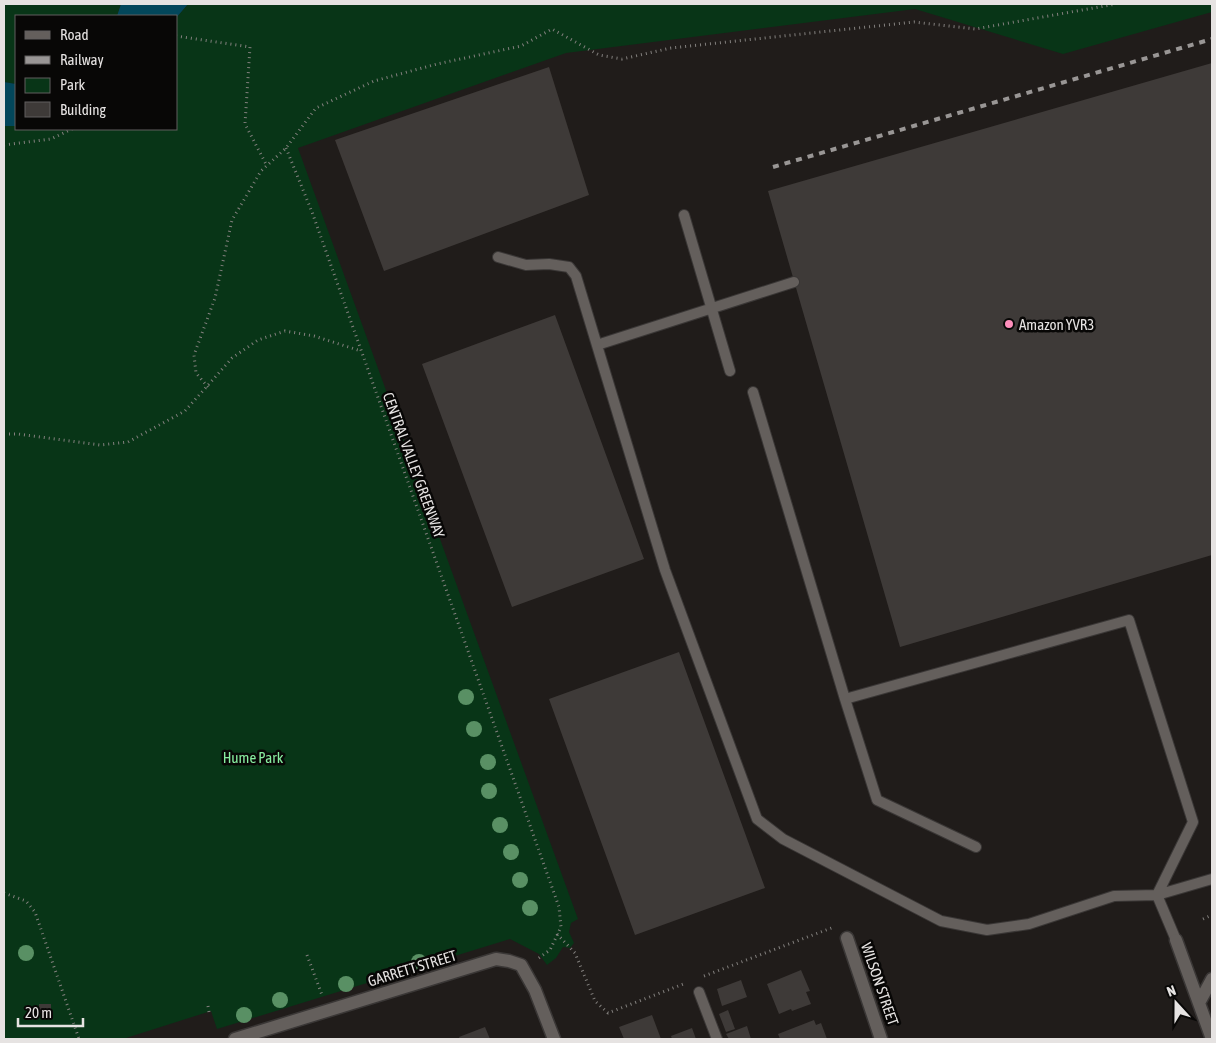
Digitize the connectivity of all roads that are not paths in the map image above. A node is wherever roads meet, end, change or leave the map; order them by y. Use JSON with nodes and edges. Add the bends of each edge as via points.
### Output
{"nodes":[{"id":1,"x":684,"y":215,"type":"dead end"},
{"id":2,"x":498,"y":257,"type":"dead end"},
{"id":3,"x":794,"y":282,"type":"dead end"},
{"id":4,"x":712,"y":309,"type":"junction"},
{"id":5,"x":597,"y":345,"type":"junction"},
{"id":6,"x":730,"y":371,"type":"dead end"},
{"id":7,"x":753,"y":392,"type":"dead end"},
{"id":8,"x":844,"y":699,"type":"junction"},
{"id":9,"x":976,"y":847,"type":"dead end"},
{"id":10,"x":1212,"y":879,"type":"edge"},
{"id":11,"x":1157,"y":895,"type":"junction"},
{"id":12,"x":847,"y":938,"type":"road end"},
{"id":13,"x":1176,"y":940,"type":"joint"},
{"id":14,"x":1212,"y":979,"type":"edge"},
{"id":15,"x":700,"y":992,"type":"dead end"},
{"id":16,"x":1199,"y":1003,"type":"junction"},
{"id":17,"x":235,"y":1039,"type":"edge"},
{"id":18,"x":554,"y":1039,"type":"edge"},
{"id":19,"x":717,"y":1039,"type":"edge"},
{"id":20,"x":881,"y":1039,"type":"edge"},
{"id":21,"x":1212,"y":1039,"type":"edge"}],
"edges":[{"from":1,"to":4,"type":"lane"},
{"from":2,"to":5,"type":"lane","via":[[526,265],[568,267],[576,276]]},
{"from":3,"to":4,"type":"lane"},
{"from":4,"to":5,"type":"lane"},
{"from":4,"to":6,"type":"lane"},
{"from":5,"to":11,"type":"lane","via":[[665,570],[757,819],[783,838],[941,921],[987,930],[1029,924],[1114,896]]},
{"from":7,"to":8,"type":"lane"},
{"from":8,"to":9,"type":"lane","via":[[877,800]]},
{"from":8,"to":11,"type":"lane","via":[[1129,620],[1193,822]]},
{"from":10,"to":11,"type":"lane"},
{"from":11,"to":13,"type":"lane"},
{"from":12,"to":20,"type":"street","name":"WILSON STREET"},
{"from":13,"to":16,"type":"street"},
{"from":14,"to":16,"type":"street"},
{"from":15,"to":19,"type":"lane"},
{"from":16,"to":21,"type":"street"},
{"from":17,"to":18,"type":"street","name":"GARRETT STREET","via":[[496,959],[521,965],[535,990]]}]}
